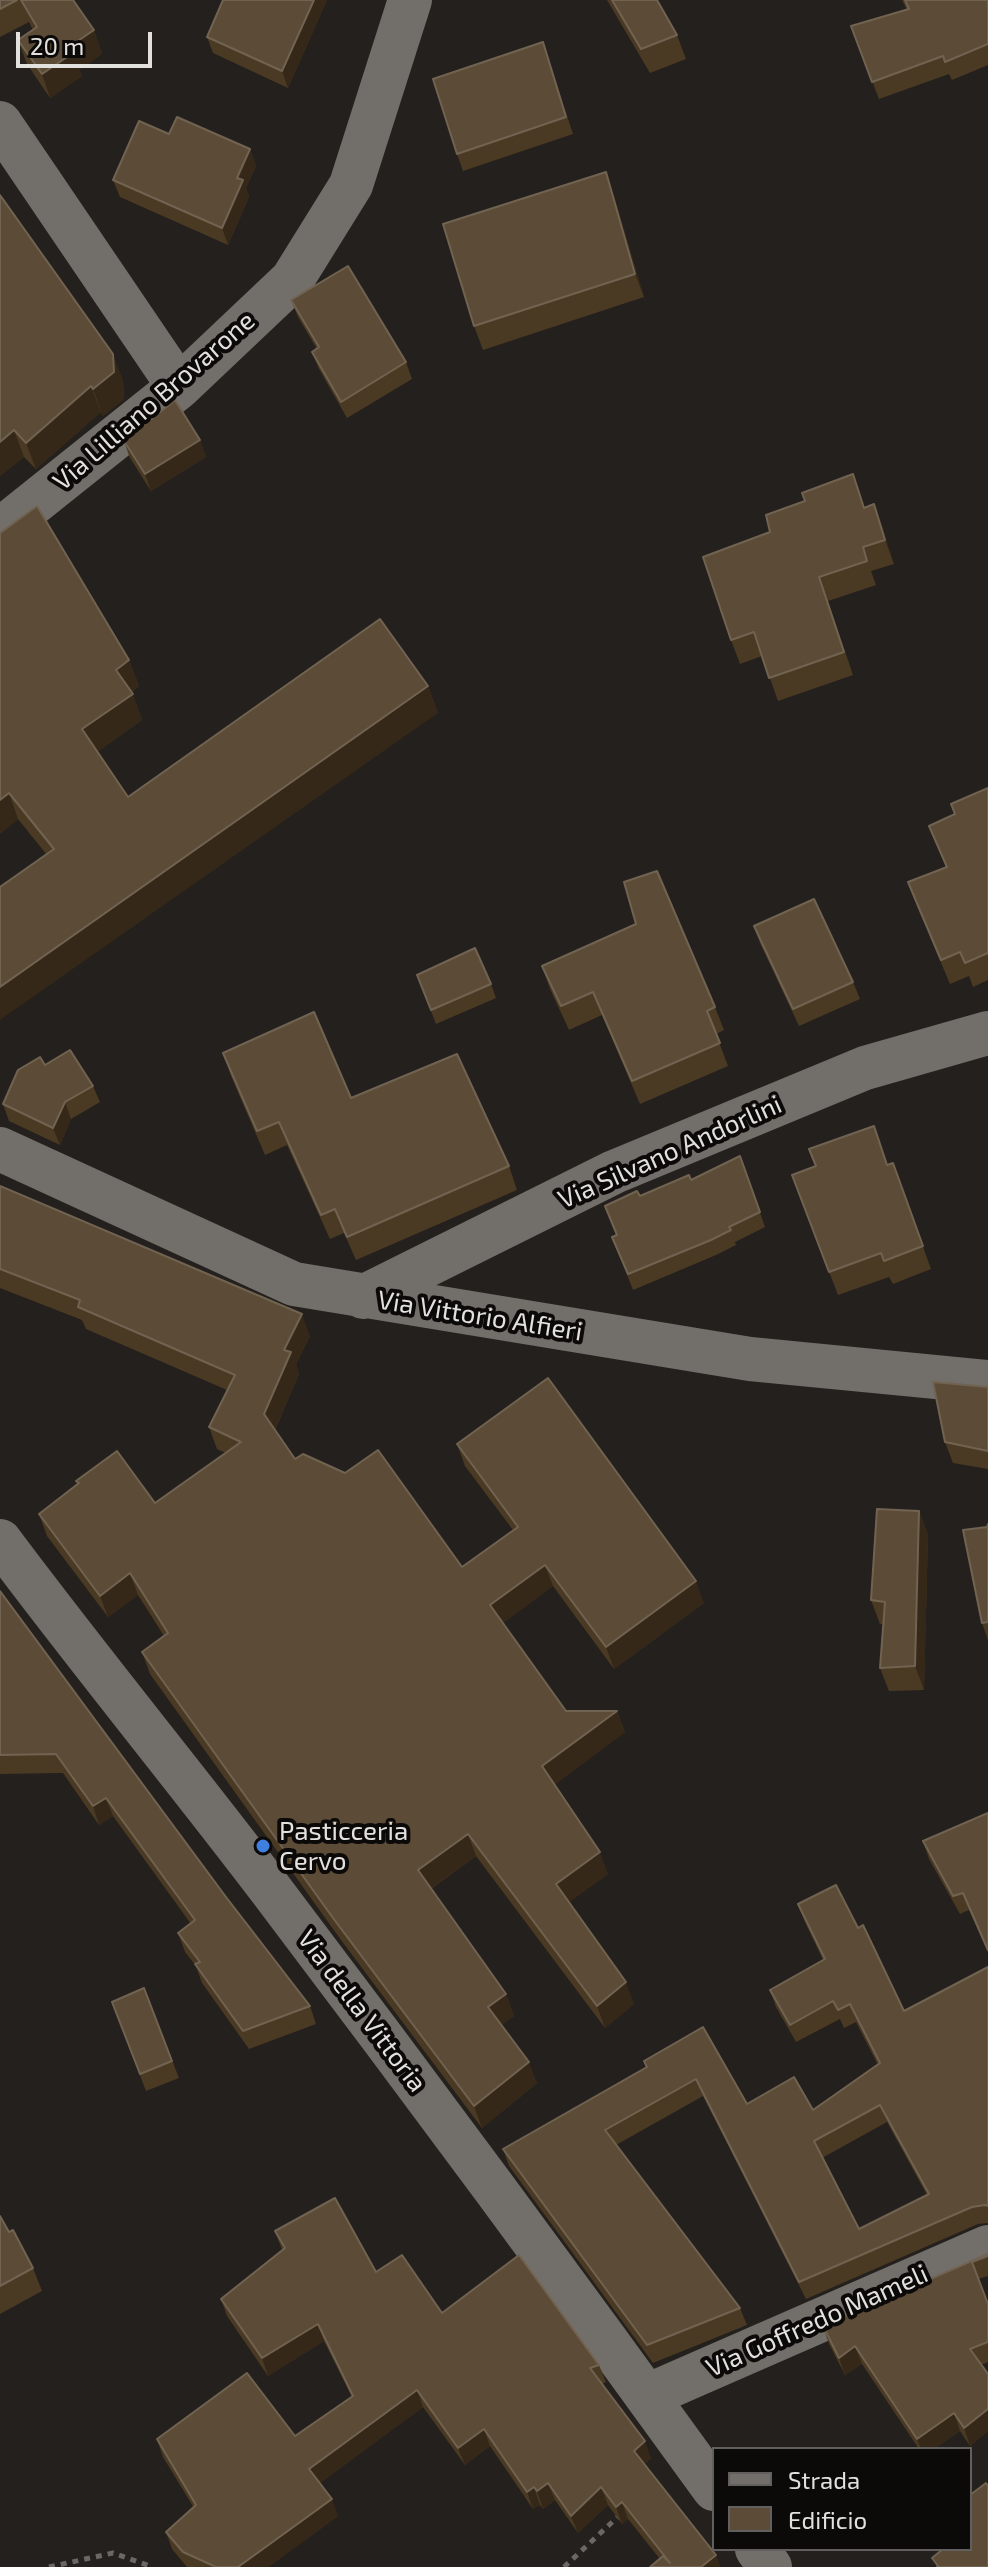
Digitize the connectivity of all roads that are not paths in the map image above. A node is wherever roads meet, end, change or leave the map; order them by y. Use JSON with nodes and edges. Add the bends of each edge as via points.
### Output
{"nodes":[{"id":1,"x":410,"y":0,"type":"edge"},
{"id":2,"x":0,"y":123,"type":"edge"},
{"id":3,"x":179,"y":387,"type":"junction"},
{"id":4,"x":0,"y":530,"type":"edge"},
{"id":5,"x":988,"y":1033,"type":"edge"},
{"id":6,"x":0,"y":1149,"type":"edge"},
{"id":7,"x":363,"y":1297,"type":"junction"},
{"id":8,"x":988,"y":1382,"type":"edge"},
{"id":9,"x":0,"y":1541,"type":"edge"},
{"id":10,"x":988,"y":2247,"type":"edge"},
{"id":11,"x":647,"y":2396,"type":"junction"},
{"id":12,"x":712,"y":2486,"type":"edge"}],
"edges":[{"from":1,"to":3,"type":"street","name":"Via Lilliano Brovarone","via":[[351,185],[292,280]]},
{"from":2,"to":3,"type":"street"},
{"from":3,"to":4,"type":"street","name":"Via Lilliano Brovarone"},
{"from":5,"to":7,"type":"street","name":"Via Silvano Andorlini","via":[[865,1068],[614,1172]]},
{"from":6,"to":7,"type":"street","name":"Via Vittorio Alfieri","via":[[294,1284]]},
{"from":7,"to":8,"type":"street","name":"Via Vittorio Alfieri","via":[[750,1359]]},
{"from":9,"to":11,"type":"street","name":"Via della Vittoria","via":[[269,1887]]},
{"from":10,"to":11,"type":"street","name":"Via Goffredo Mameli"},
{"from":11,"to":12,"type":"street","name":"Via della Vittoria"}]}
